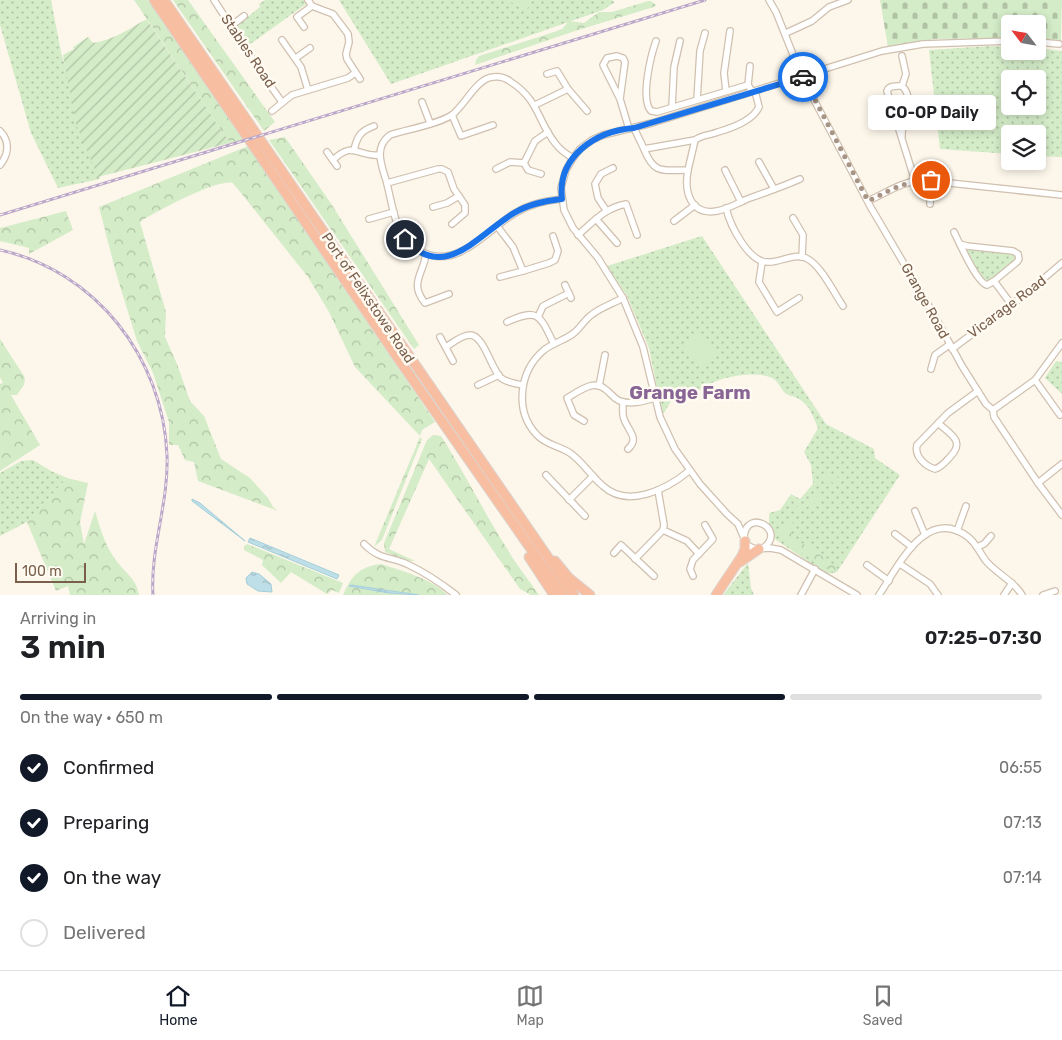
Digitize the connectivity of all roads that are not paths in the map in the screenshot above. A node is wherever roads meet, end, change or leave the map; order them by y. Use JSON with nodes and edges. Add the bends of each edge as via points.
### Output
{"nodes":[{"id":1,"x":154,"y":0,"type":"edge"},
{"id":2,"x":164,"y":0,"type":"edge"},
{"id":3,"x":214,"y":0,"type":"edge"},
{"id":4,"x":308,"y":0,"type":"edge"},
{"id":5,"x":769,"y":0,"type":"edge"},
{"id":6,"x":848,"y":0,"type":"edge"},
{"id":7,"x":312,"y":6,"type":"junction"},
{"id":8,"x":244,"y":16,"type":"dead end"},
{"id":9,"x":231,"y":26,"type":"junction"},
{"id":10,"x":304,"y":27,"type":"dead end"},
{"id":11,"x":730,"y":31,"type":"dead end"},
{"id":12,"x":705,"y":33,"type":"dead end"},
{"id":13,"x":786,"y":33,"type":"junction"},
{"id":14,"x":282,"y":40,"type":"dead end"},
{"id":15,"x":656,"y":41,"type":"dead end"},
{"id":16,"x":680,"y":41,"type":"dead end"},
{"id":17,"x":1001,"y":41,"type":"edge"},
{"id":18,"x":1046,"y":43,"type":"edge"},
{"id":19,"x":1060,"y":44,"type":"dead end"},
{"id":20,"x":310,"y":48,"type":"dead end"},
{"id":21,"x":902,"y":56,"type":"dead end"},
{"id":22,"x":296,"y":58,"type":"junction"},
{"id":23,"x":750,"y":66,"type":"dead end"},
{"id":24,"x":355,"y":73,"type":"junction"},
{"id":25,"x":547,"y":74,"type":"dead end"},
{"id":26,"x":802,"y":77,"type":"junction"},
{"id":27,"x":360,"y":79,"type":"dead end"},
{"id":28,"x":748,"y":85,"type":"junction"},
{"id":29,"x":902,"y":86,"type":"junction"},
{"id":30,"x":568,"y":89,"type":"junction"},
{"id":31,"x":308,"y":90,"type":"junction"},
{"id":32,"x":726,"y":91,"type":"junction"},
{"id":33,"x":753,"y":92,"type":"junction"},
{"id":34,"x":620,"y":99,"type":"junction"},
{"id":35,"x":697,"y":100,"type":"junction"},
{"id":36,"x":282,"y":102,"type":"junction"},
{"id":37,"x":422,"y":102,"type":"dead end"},
{"id":38,"x":536,"y":105,"type":"junction"},
{"id":39,"x":672,"y":107,"type":"junction"},
{"id":40,"x":272,"y":111,"type":"dead end"},
{"id":41,"x":587,"y":111,"type":"dead end"},
{"id":42,"x":656,"y":112,"type":"junction"},
{"id":43,"x":452,"y":115,"type":"junction"},
{"id":44,"x":660,"y":120,"type":"junction"},
{"id":45,"x":430,"y":123,"type":"junction"},
{"id":46,"x":493,"y":125,"type":"dead end"},
{"id":47,"x":374,"y":126,"type":"dead end"},
{"id":48,"x":631,"y":128,"type":"junction"},
{"id":49,"x":0,"y":131,"type":"edge"},
{"id":50,"x":548,"y":132,"type":"junction"},
{"id":51,"x":902,"y":136,"type":"junction"},
{"id":52,"x":695,"y":140,"type":"junction"},
{"id":53,"x":644,"y":149,"type":"junction"},
{"id":54,"x":354,"y":150,"type":"junction"},
{"id":55,"x":328,"y":152,"type":"dead end"},
{"id":56,"x":380,"y":155,"type":"junction"},
{"id":57,"x":573,"y":158,"type":"junction"},
{"id":58,"x":333,"y":160,"type":"junction"},
{"id":59,"x":759,"y":162,"type":"dead end"},
{"id":60,"x":524,"y":163,"type":"junction"},
{"id":61,"x":0,"y":165,"type":"edge"},
{"id":62,"x":337,"y":166,"type":"dead end"},
{"id":63,"x":613,"y":168,"type":"dead end"},
{"id":64,"x":496,"y":169,"type":"dead end"},
{"id":65,"x":688,"y":170,"type":"junction"},
{"id":66,"x":725,"y":170,"type":"dead end"},
{"id":67,"x":542,"y":174,"type":"dead end"},
{"id":68,"x":800,"y":180,"type":"dead end"},
{"id":69,"x":931,"y":180,"type":"junction"},
{"id":70,"x":915,"y":181,"type":"junction"},
{"id":71,"x":387,"y":183,"type":"junction"},
{"id":72,"x":774,"y":189,"type":"junction"},
{"id":73,"x":1062,"y":195,"type":"edge"},
{"id":74,"x":459,"y":196,"type":"junction"},
{"id":75,"x":562,"y":199,"type":"junction"},
{"id":76,"x":868,"y":201,"type":"junction"},
{"id":77,"x":741,"y":202,"type":"junction"},
{"id":78,"x":930,"y":204,"type":"dead end"},
{"id":79,"x":695,"y":205,"type":"junction"},
{"id":80,"x":433,"y":207,"type":"dead end"},
{"id":81,"x":726,"y":208,"type":"junction"},
{"id":82,"x":606,"y":210,"type":"junction"},
{"id":83,"x":394,"y":212,"type":"junction"},
{"id":84,"x":792,"y":218,"type":"dead end"},
{"id":85,"x":369,"y":219,"type":"dead end"},
{"id":86,"x":596,"y":220,"type":"junction"},
{"id":87,"x":674,"y":221,"type":"dead end"},
{"id":88,"x":452,"y":224,"type":"dead end"},
{"id":89,"x":497,"y":226,"type":"junction"},
{"id":90,"x":954,"y":232,"type":"dead end"},
{"id":91,"x":578,"y":235,"type":"junction"},
{"id":92,"x":637,"y":235,"type":"dead end"},
{"id":93,"x":554,"y":236,"type":"dead end"},
{"id":94,"x":617,"y":243,"type":"dead end"},
{"id":95,"x":960,"y":244,"type":"junction"},
{"id":96,"x":426,"y":254,"type":"junction"},
{"id":97,"x":802,"y":257,"type":"junction"},
{"id":98,"x":762,"y":262,"type":"junction"},
{"id":99,"x":1062,"y":263,"type":"edge"},
{"id":100,"x":523,"y":271,"type":"junction"},
{"id":101,"x":500,"y":277,"type":"dead end"},
{"id":102,"x":994,"y":281,"type":"junction"},
{"id":103,"x":565,"y":285,"type":"dead end"},
{"id":104,"x":449,"y":294,"type":"dead end"},
{"id":105,"x":623,"y":298,"type":"junction"},
{"id":106,"x":799,"y":298,"type":"dead end"},
{"id":107,"x":1011,"y":304,"type":"junction"},
{"id":108,"x":843,"y":306,"type":"dead end"},
{"id":109,"x":538,"y":317,"type":"junction"},
{"id":110,"x":507,"y":322,"type":"dead end"},
{"id":111,"x":440,"y":337,"type":"dead end"},
{"id":112,"x":1062,"y":343,"type":"edge"},
{"id":113,"x":554,"y":344,"type":"junction"},
{"id":114,"x":951,"y":347,"type":"junction"},
{"id":115,"x":446,"y":348,"type":"junction"},
{"id":116,"x":605,"y":355,"type":"dead end"},
{"id":117,"x":453,"y":361,"type":"dead end"},
{"id":118,"x":931,"y":369,"type":"dead end"},
{"id":119,"x":498,"y":375,"type":"junction"},
{"id":120,"x":1035,"y":380,"type":"junction"},
{"id":121,"x":478,"y":385,"type":"dead end"},
{"id":122,"x":523,"y":385,"type":"junction"},
{"id":123,"x":598,"y":386,"type":"junction"},
{"id":124,"x":978,"y":391,"type":"junction"},
{"id":125,"x":655,"y":398,"type":"junction"},
{"id":126,"x":623,"y":402,"type":"junction"},
{"id":127,"x":993,"y":410,"type":"junction"},
{"id":128,"x":1060,"y":415,"type":"dead end"},
{"id":129,"x":584,"y":421,"type":"dead end"},
{"id":130,"x":938,"y":423,"type":"junction"},
{"id":131,"x":628,"y":449,"type":"dead end"},
{"id":132,"x":1062,"y":464,"type":"edge"},
{"id":133,"x":689,"y":471,"type":"junction"},
{"id":134,"x":546,"y":476,"type":"dead end"},
{"id":135,"x":593,"y":476,"type":"junction"},
{"id":136,"x":1038,"y":483,"type":"junction"},
{"id":137,"x":658,"y":490,"type":"junction"},
{"id":138,"x":569,"y":500,"type":"junction"},
{"id":139,"x":499,"y":505,"type":"junction"},
{"id":140,"x":966,"y":506,"type":"dead end"},
{"id":141,"x":915,"y":511,"type":"dead end"},
{"id":142,"x":1062,"y":515,"type":"edge"},
{"id":143,"x":585,"y":516,"type":"dead end"},
{"id":144,"x":738,"y":524,"type":"junction"},
{"id":145,"x":749,"y":525,"type":"junction"},
{"id":146,"x":705,"y":526,"type":"dead end"},
{"id":147,"x":663,"y":530,"type":"junction"},
{"id":148,"x":957,"y":531,"type":"junction"},
{"id":149,"x":771,"y":533,"type":"junction"},
{"id":150,"x":895,"y":534,"type":"dead end"},
{"id":151,"x":924,"y":534,"type":"junction"},
{"id":152,"x":991,"y":536,"type":"dead end"},
{"id":153,"x":533,"y":537,"type":"junction"},
{"id":154,"x":744,"y":539,"type":"junction"},
{"id":155,"x":364,"y":544,"type":"dead end"},
{"id":156,"x":912,"y":547,"type":"junction"},
{"id":157,"x":977,"y":547,"type":"junction"},
{"id":158,"x":761,"y":549,"type":"junction"},
{"id":159,"x":781,"y":550,"type":"junction"},
{"id":160,"x":614,"y":553,"type":"dead end"},
{"id":161,"x":699,"y":554,"type":"junction"},
{"id":162,"x":635,"y":559,"type":"junction"},
{"id":163,"x":738,"y":564,"type":"junction"},
{"id":164,"x":900,"y":564,"type":"junction"},
{"id":165,"x":867,"y":565,"type":"dead end"},
{"id":166,"x":815,"y":569,"type":"junction"},
{"id":167,"x":654,"y":576,"type":"dead end"},
{"id":168,"x":693,"y":576,"type":"dead end"},
{"id":169,"x":889,"y":581,"type":"junction"},
{"id":170,"x":1012,"y":583,"type":"junction"},
{"id":171,"x":1054,"y":591,"type":"dead end"},
{"id":172,"x":456,"y":595,"type":"edge"},
{"id":173,"x":554,"y":595,"type":"edge"},
{"id":174,"x":563,"y":595,"type":"edge"},
{"id":175,"x":574,"y":595,"type":"edge"},
{"id":176,"x":590,"y":595,"type":"edge"},
{"id":177,"x":716,"y":595,"type":"edge"},
{"id":178,"x":801,"y":595,"type":"edge"},
{"id":179,"x":857,"y":595,"type":"edge"},
{"id":180,"x":880,"y":595,"type":"edge"},
{"id":181,"x":938,"y":595,"type":"edge"},
{"id":182,"x":1004,"y":595,"type":"edge"},
{"id":183,"x":1022,"y":595,"type":"edge"},
{"id":184,"x":1043,"y":595,"type":"edge"}],
"edges":[{"from":1,"to":139,"type":"highway","name":"Port of Felixstowe Road"},
{"from":2,"to":153,"type":"highway","name":"Port of Felixstowe Road"},
{"from":3,"to":9,"type":"street","name":"Stables Road"},
{"from":4,"to":7,"type":"street"},
{"from":5,"to":13,"type":"street","name":"Grange Road"},
{"from":6,"to":13,"type":"street"},
{"from":7,"to":10,"type":"street","via":[[297,17]]},
{"from":7,"to":24,"type":"street","via":[[334,14],[348,34],[346,59]]},
{"from":8,"to":9,"type":"street"},
{"from":9,"to":36,"type":"street","name":"Stables Road","via":[[236,38]]},
{"from":11,"to":32,"type":"street","via":[[724,68]]},
{"from":12,"to":35,"type":"street","via":[[700,51]]},
{"from":13,"to":26,"type":"street","name":"Grange Road"},
{"from":14,"to":22,"type":"street"},
{"from":15,"to":42,"type":"street","via":[[649,67],[647,101],[648,107]]},
{"from":16,"to":39,"type":"street","via":[[674,68]]},
{"from":17,"to":26,"type":"street","via":[[923,44],[882,51]]},
{"from":18,"to":19,"type":"street"},
{"from":20,"to":22,"type":"street"},
{"from":21,"to":29,"type":"street","via":[[906,71]]},
{"from":22,"to":31,"type":"street"},
{"from":23,"to":28,"type":"street"},
{"from":24,"to":27,"type":"street"},
{"from":24,"to":31,"type":"street"},
{"from":25,"to":30,"type":"street","via":[[557,72]]},
{"from":26,"to":33,"type":"street"},
{"from":26,"to":76,"type":"street","name":"Grange Road"},
{"from":28,"to":32,"type":"street"},
{"from":28,"to":33,"type":"street"},
{"from":29,"to":51,"type":"street","via":[[907,91],[908,100]]},
{"from":29,"to":51,"type":"street","via":[[891,87],[887,91]]},
{"from":30,"to":38,"type":"street"},
{"from":30,"to":41,"type":"street"},
{"from":31,"to":36,"type":"street"},
{"from":32,"to":35,"type":"street"},
{"from":33,"to":44,"type":"street"},
{"from":33,"to":52,"type":"street","via":[[759,104],[756,112],[735,126]]},
{"from":34,"to":34,"type":"street","via":[[603,65],[605,60],[615,56],[625,62]]},
{"from":34,"to":48,"type":"street"},
{"from":35,"to":39,"type":"street"},
{"from":36,"to":40,"type":"street"},
{"from":37,"to":45,"type":"street"},
{"from":38,"to":43,"type":"street","via":[[516,85],[503,77],[493,77],[482,81]]},
{"from":38,"to":50,"type":"street"},
{"from":39,"to":42,"type":"street"},
{"from":42,"to":44,"type":"street"},
{"from":43,"to":45,"type":"street"},
{"from":43,"to":46,"type":"street","via":[[461,136]]},
{"from":44,"to":48,"type":"street"},
{"from":45,"to":56,"type":"street","via":[[388,136],[381,146]]},
{"from":47,"to":54,"type":"street","via":[[360,132]]},
{"from":48,"to":53,"type":"street"},
{"from":48,"to":57,"type":"street","via":[[592,140]]},
{"from":49,"to":61,"type":"street","via":[[6,139],[7,148]]},
{"from":50,"to":57,"type":"street","via":[[559,148]]},
{"from":50,"to":60,"type":"street","via":[[534,141]]},
{"from":51,"to":70,"type":"street"},
{"from":52,"to":53,"type":"street"},
{"from":52,"to":65,"type":"street"},
{"from":53,"to":65,"type":"street","via":[[655,168]]},
{"from":54,"to":56,"type":"street"},
{"from":54,"to":58,"type":"street","via":[[343,152]]},
{"from":55,"to":58,"type":"street"},
{"from":56,"to":71,"type":"street"},
{"from":57,"to":75,"type":"street","via":[[563,179]]},
{"from":58,"to":62,"type":"street"},
{"from":59,"to":72,"type":"street"},
{"from":60,"to":64,"type":"street","via":[[510,162]]},
{"from":60,"to":67,"type":"street","via":[[528,170]]},
{"from":63,"to":82,"type":"street","via":[[601,174],[595,184],[598,198]]},
{"from":65,"to":79,"type":"street","via":[[686,190]]},
{"from":66,"to":77,"type":"street"},
{"from":68,"to":72,"type":"street"},
{"from":69,"to":70,"type":"street"},
{"from":69,"to":73,"type":"street"},
{"from":69,"to":78,"type":"street"},
{"from":70,"to":76,"type":"street","via":[[892,188]]},
{"from":71,"to":74,"type":"street","via":[[442,169],[449,174]]},
{"from":71,"to":83,"type":"street"},
{"from":72,"to":77,"type":"street"},
{"from":74,"to":80,"type":"street"},
{"from":74,"to":88,"type":"street","via":[[465,205],[465,213]]},
{"from":75,"to":89,"type":"street","via":[[528,206]]},
{"from":75,"to":91,"type":"street","via":[[568,220]]},
{"from":76,"to":114,"type":"street","name":"Grange Road"},
{"from":77,"to":81,"type":"street"},
{"from":79,"to":81,"type":"street","via":[[709,211]]},
{"from":79,"to":87,"type":"street"},
{"from":81,"to":98,"type":"street","via":[[731,225],[751,255]]},
{"from":82,"to":86,"type":"street"},
{"from":82,"to":92,"type":"street","via":[[626,204]]},
{"from":83,"to":85,"type":"street"},
{"from":83,"to":96,"type":"street","via":[[405,239]]},
{"from":84,"to":97,"type":"street","via":[[803,234]]},
{"from":86,"to":91,"type":"street"},
{"from":86,"to":94,"type":"street"},
{"from":89,"to":96,"type":"street","via":[[456,254],[435,257]]},
{"from":89,"to":100,"type":"street","via":[[513,248]]},
{"from":90,"to":95,"type":"street"},
{"from":91,"to":105,"type":"street","via":[[598,258]]},
{"from":93,"to":100,"type":"street","via":[[558,251],[555,260]]},
{"from":95,"to":102,"type":"street","via":[[983,284]]},
{"from":95,"to":102,"type":"street","via":[[1018,254],[1017,262]]},
{"from":96,"to":104,"type":"street","via":[[416,284],[419,296],[425,303]]},
{"from":97,"to":98,"type":"street"},
{"from":97,"to":108,"type":"street","via":[[816,266]]},
{"from":98,"to":106,"type":"street","via":[[759,282],[777,312]]},
{"from":99,"to":107,"type":"street","name":"Vicarage Road"},
{"from":100,"to":101,"type":"street"},
{"from":102,"to":107,"type":"street"},
{"from":103,"to":109,"type":"street","via":[[570,295],[544,306]]},
{"from":105,"to":113,"type":"street","via":[[591,315],[573,333]]},
{"from":105,"to":125,"type":"street","via":[[643,347]]},
{"from":107,"to":114,"type":"street","name":"Vicarage Road"},
{"from":109,"to":110,"type":"street","via":[[525,314]]},
{"from":109,"to":113,"type":"street"},
{"from":111,"to":115,"type":"street"},
{"from":112,"to":120,"type":"street"},
{"from":113,"to":122,"type":"street","via":[[534,361]]},
{"from":114,"to":118,"type":"street","name":"Vicarage Road","via":[[935,355]]},
{"from":114,"to":124,"type":"street","name":"Grange Road"},
{"from":115,"to":117,"type":"street"},
{"from":115,"to":119,"type":"street","via":[[464,336],[476,336]]},
{"from":116,"to":123,"type":"street"},
{"from":119,"to":121,"type":"street"},
{"from":119,"to":122,"type":"street"},
{"from":120,"to":127,"type":"street"},
{"from":120,"to":128,"type":"street"},
{"from":122,"to":135,"type":"street","via":[[524,412],[536,434],[548,444],[574,456]]},
{"from":123,"to":126,"type":"street"},
{"from":123,"to":129,"type":"street","via":[[590,386],[567,398],[574,414]]},
{"from":124,"to":127,"type":"street","name":"Grange Road"},
{"from":124,"to":130,"type":"street"},
{"from":125,"to":126,"type":"street"},
{"from":125,"to":133,"type":"street","via":[[665,430]]},
{"from":126,"to":131,"type":"street","via":[[623,418],[634,437]]},
{"from":127,"to":136,"type":"street","name":"Grange Road","via":[[994,417]]},
{"from":130,"to":130,"type":"street","via":[[916,450],[920,458],[935,469],[942,466],[958,446]]},
{"from":132,"to":136,"type":"street"},
{"from":133,"to":137,"type":"street","via":[[670,486]]},
{"from":133,"to":144,"type":"street"},
{"from":134,"to":138,"type":"street"},
{"from":135,"to":137,"type":"street","via":[[605,488],[620,495]]},
{"from":135,"to":138,"type":"street"},
{"from":136,"to":142,"type":"street","name":"Grange Road"},
{"from":137,"to":147,"type":"street"},
{"from":138,"to":143,"type":"street"},
{"from":139,"to":173,"type":"highway"},
{"from":139,"to":174,"type":"highway","name":"Port of Felixstowe Road"},
{"from":140,"to":148,"type":"street"},
{"from":141,"to":151,"type":"street"},
{"from":144,"to":145,"type":"street"},
{"from":144,"to":154,"type":"street"},
{"from":145,"to":149,"type":"street","via":[[764,524]]},
{"from":145,"to":154,"type":"street"},
{"from":146,"to":161,"type":"street","via":[[713,539]]},
{"from":147,"to":161,"type":"street","via":[[687,541]]},
{"from":147,"to":162,"type":"street"},
{"from":148,"to":151,"type":"street","via":[[935,530]]},
{"from":148,"to":157,"type":"street"},
{"from":149,"to":158,"type":"street","via":[[770,540]]},
{"from":149,"to":159,"type":"street"},
{"from":150,"to":156,"type":"street"},
{"from":151,"to":156,"type":"street"},
{"from":152,"to":157,"type":"street"},
{"from":153,"to":175,"type":"highway","name":"Port of Felixstowe Road"},
{"from":153,"to":176,"type":"highway","via":[[569,578]]},
{"from":154,"to":158,"type":"street","via":[[750,548]]},
{"from":154,"to":163,"type":"highway","via":[[744,553]]},
{"from":155,"to":172,"type":"street","via":[[376,555],[408,565]]},
{"from":156,"to":164,"type":"street"},
{"from":157,"to":170,"type":"street","via":[[990,565]]},
{"from":158,"to":159,"type":"street"},
{"from":158,"to":163,"type":"highway"},
{"from":159,"to":166,"type":"street"},
{"from":160,"to":162,"type":"street","via":[[621,545]]},
{"from":161,"to":168,"type":"street","via":[[690,565]]},
{"from":162,"to":167,"type":"street"},
{"from":163,"to":177,"type":"highway"},
{"from":164,"to":169,"type":"street"},
{"from":164,"to":181,"type":"street","via":[[930,584]]},
{"from":165,"to":169,"type":"street"},
{"from":166,"to":178,"type":"street"},
{"from":166,"to":179,"type":"street"},
{"from":169,"to":180,"type":"street"},
{"from":170,"to":182,"type":"street"},
{"from":170,"to":183,"type":"street"},
{"from":171,"to":184,"type":"street"}]}
